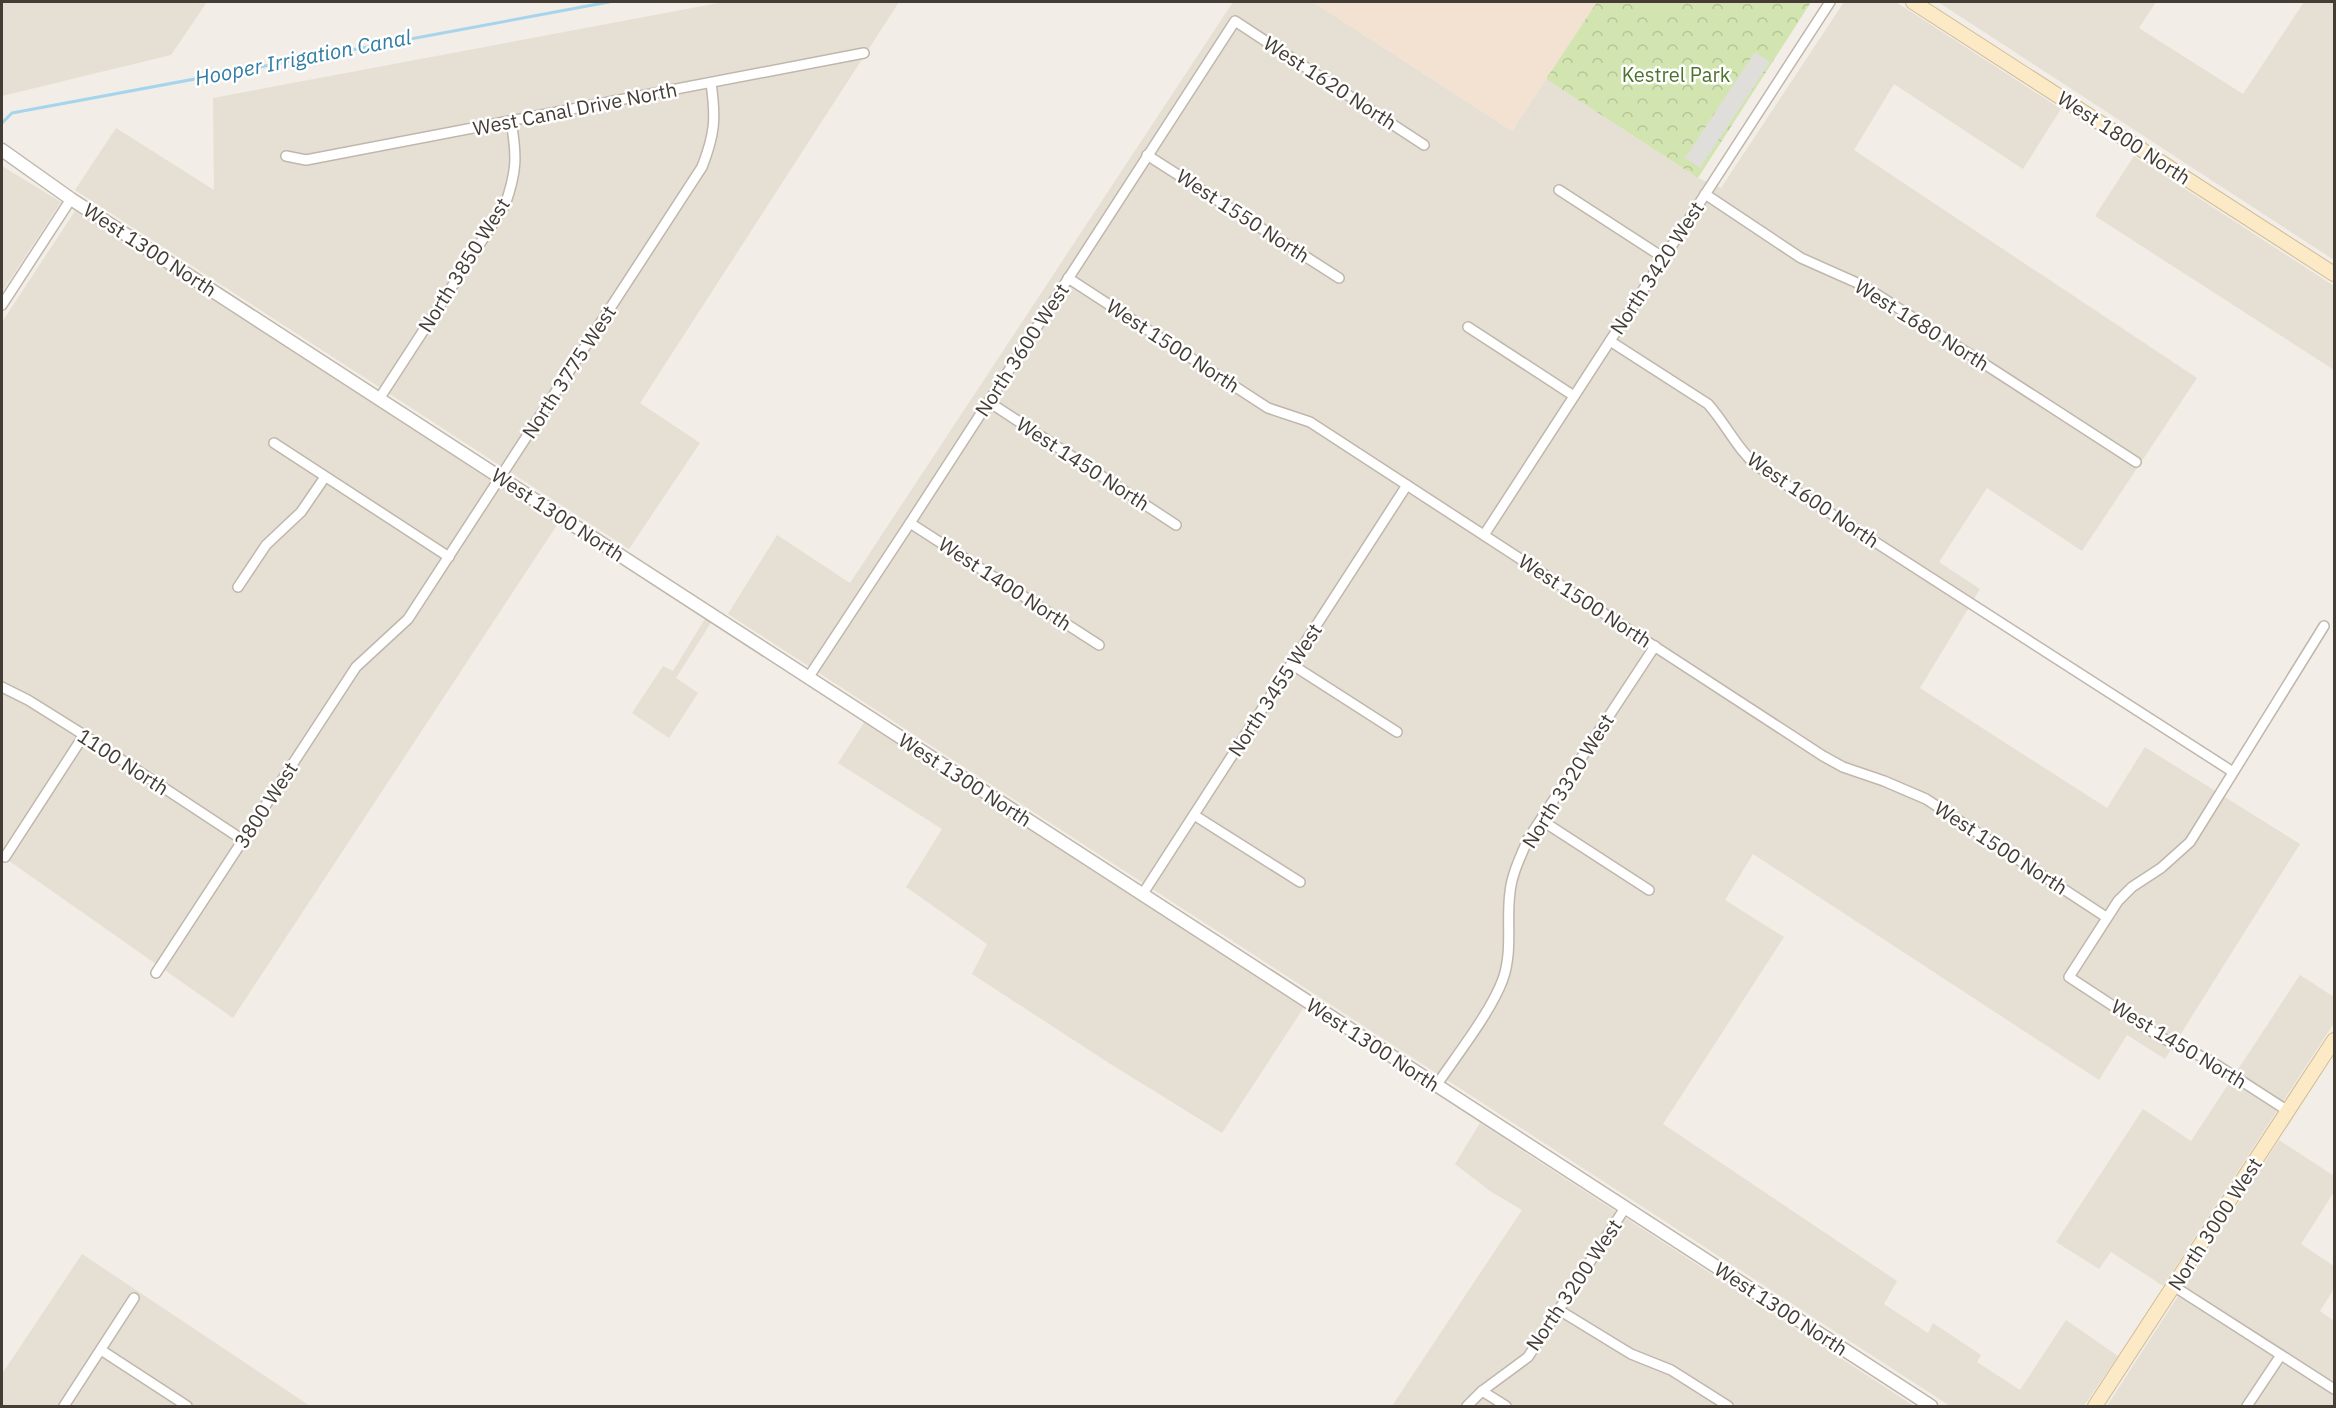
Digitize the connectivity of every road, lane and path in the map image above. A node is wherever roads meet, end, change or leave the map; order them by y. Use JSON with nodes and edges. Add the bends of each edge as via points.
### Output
{"nodes":[{"id":1,"x":1830,"y":2,"type":"edge"},
{"id":2,"x":1913,"y":2,"type":"edge"},
{"id":3,"x":1235,"y":21,"type":"joint"},
{"id":4,"x":864,"y":53,"type":"dead end"},
{"id":5,"x":711,"y":82,"type":"junction"},
{"id":6,"x":511,"y":121,"type":"junction"},
{"id":7,"x":1424,"y":145,"type":"dead end"},
{"id":8,"x":2,"y":150,"type":"edge"},
{"id":9,"x":1147,"y":155,"type":"junction"},
{"id":10,"x":286,"y":156,"type":"dead end"},
{"id":11,"x":1559,"y":190,"type":"dead end"},
{"id":12,"x":1705,"y":194,"type":"junction"},
{"id":13,"x":71,"y":199,"type":"junction"},
{"id":14,"x":1664,"y":258,"type":"junction"},
{"id":15,"x":2334,"y":274,"type":"edge"},
{"id":16,"x":1068,"y":278,"type":"junction"},
{"id":17,"x":1339,"y":278,"type":"dead end"},
{"id":18,"x":2,"y":305,"type":"edge"},
{"id":19,"x":1468,"y":327,"type":"dead end"},
{"id":20,"x":1610,"y":341,"type":"junction"},
{"id":21,"x":1574,"y":396,"type":"junction"},
{"id":22,"x":379,"y":399,"type":"junction"},
{"id":23,"x":989,"y":402,"type":"junction"},
{"id":24,"x":274,"y":443,"type":"dead end"},
{"id":25,"x":2136,"y":462,"type":"dead end"},
{"id":26,"x":325,"y":477,"type":"junction"},
{"id":27,"x":500,"y":477,"type":"junction"},
{"id":28,"x":1407,"y":485,"type":"junction"},
{"id":29,"x":910,"y":523,"type":"junction"},
{"id":30,"x":1176,"y":525,"type":"dead end"},
{"id":31,"x":1484,"y":535,"type":"junction"},
{"id":32,"x":449,"y":557,"type":"junction"},
{"id":33,"x":238,"y":587,"type":"dead end"},
{"id":34,"x":2324,"y":626,"type":"dead end"},
{"id":35,"x":382,"y":643,"type":"joint"},
{"id":36,"x":1099,"y":645,"type":"dead end"},
{"id":37,"x":1655,"y":646,"type":"junction"},
{"id":38,"x":1292,"y":664,"type":"junction"},
{"id":39,"x":808,"y":678,"type":"junction"},
{"id":40,"x":2,"y":687,"type":"edge"},
{"id":41,"x":1397,"y":732,"type":"dead end"},
{"id":42,"x":84,"y":735,"type":"junction"},
{"id":43,"x":2233,"y":772,"type":"junction"},
{"id":44,"x":1194,"y":814,"type":"junction"},
{"id":45,"x":1541,"y":820,"type":"junction"},
{"id":46,"x":243,"y":840,"type":"junction"},
{"id":47,"x":5,"y":857,"type":"dead end"},
{"id":48,"x":1300,"y":882,"type":"dead end"},
{"id":49,"x":1648,"y":890,"type":"dead end"},
{"id":50,"x":1142,"y":895,"type":"junction"},
{"id":51,"x":2106,"y":917,"type":"junction"},
{"id":52,"x":156,"y":973,"type":"dead end"},
{"id":53,"x":2334,"y":1040,"type":"edge"},
{"id":54,"x":1436,"y":1086,"type":"junction"},
{"id":55,"x":2288,"y":1112,"type":"junction"},
{"id":56,"x":1625,"y":1208,"type":"junction"},
{"id":57,"x":2175,"y":1287,"type":"junction"},
{"id":58,"x":135,"y":1298,"type":"dead end"},
{"id":59,"x":1559,"y":1310,"type":"junction"},
{"id":60,"x":101,"y":1350,"type":"junction"},
{"id":61,"x":2282,"y":1356,"type":"junction"},
{"id":62,"x":2334,"y":1389,"type":"edge"},
{"id":63,"x":1482,"y":1391,"type":"junction"},
{"id":64,"x":64,"y":1407,"type":"edge"},
{"id":65,"x":187,"y":1407,"type":"edge"},
{"id":66,"x":1467,"y":1407,"type":"edge"},
{"id":67,"x":1506,"y":1407,"type":"edge"},
{"id":68,"x":1728,"y":1407,"type":"edge"},
{"id":69,"x":1931,"y":1407,"type":"edge"},
{"id":70,"x":2095,"y":1407,"type":"edge"},
{"id":71,"x":2247,"y":1407,"type":"edge"}],
"edges":[{"from":1,"to":12,"type":"street","name":"North 3420 West"},
{"from":2,"to":15,"type":"main road","name":"West 1800 North"},
{"from":3,"to":7,"type":"street","name":"West 1620 North"},
{"from":3,"to":9,"type":"street","name":"North 3600 West"},
{"from":4,"to":5,"type":"street","name":"West Canal Drive North"},
{"from":5,"to":6,"type":"street","name":"West Canal Drive North"},
{"from":5,"to":27,"type":"street","name":"North 3775 West","via":[[715,116],[712,143],[702,168]]},
{"from":6,"to":10,"type":"street","name":"West Canal Drive North","via":[[306,160]]},
{"from":6,"to":22,"type":"street","name":"North 3850 West","via":[[516,150],[514,178],[505,205]]},
{"from":8,"to":13,"type":"street","name":"West 1300 North"},
{"from":9,"to":16,"type":"street","name":"North 3600 West"},
{"from":9,"to":17,"type":"street","name":"West 1550 North"},
{"from":11,"to":14,"type":"street"},
{"from":12,"to":14,"type":"street","name":"North 3420 West"},
{"from":12,"to":25,"type":"street","name":"West 1680 North","via":[[1801,258],[1863,286]]},
{"from":13,"to":18,"type":"street"},
{"from":13,"to":22,"type":"street","name":"West 1300 North"},
{"from":14,"to":20,"type":"street","name":"North 3420 West"},
{"from":16,"to":23,"type":"street","name":"North 3600 West"},
{"from":16,"to":28,"type":"street","name":"West 1500 North","via":[[1268,408],[1310,422]]},
{"from":19,"to":21,"type":"street"},
{"from":20,"to":21,"type":"street","name":"North 3420 West"},
{"from":20,"to":43,"type":"street","name":"West 1600 North","via":[[1708,404],[1743,454],[1757,466]]},
{"from":21,"to":31,"type":"street","name":"North 3420 West"},
{"from":22,"to":27,"type":"street","name":"West 1300 North"},
{"from":23,"to":29,"type":"street","name":"North 3600 West"},
{"from":23,"to":30,"type":"street","name":"West 1450 North"},
{"from":24,"to":26,"type":"street"},
{"from":26,"to":32,"type":"street"},
{"from":26,"to":33,"type":"street","via":[[301,512],[266,545]]},
{"from":27,"to":32,"type":"street","name":"North 3775 West"},
{"from":27,"to":39,"type":"street","name":"West 1300 North"},
{"from":28,"to":31,"type":"street","name":"West 1500 North"},
{"from":28,"to":38,"type":"street","name":"North 3455 West"},
{"from":29,"to":36,"type":"street","name":"West 1400 North"},
{"from":29,"to":39,"type":"street","name":"North 3600 West"},
{"from":31,"to":37,"type":"street","name":"West 1500 North"},
{"from":32,"to":35,"type":"street","name":"North 3775 West","via":[[408,619]]},
{"from":34,"to":43,"type":"street"},
{"from":35,"to":46,"type":"street","name":"3800 West","via":[[356,667]]},
{"from":37,"to":45,"type":"street","name":"North 3320 West"},
{"from":37,"to":51,"type":"street","name":"West 1500 North","via":[[1822,756],[1926,799]]},
{"from":38,"to":41,"type":"street"},
{"from":38,"to":44,"type":"street","name":"North 3455 West"},
{"from":39,"to":50,"type":"street","name":"West 1300 North"},
{"from":40,"to":42,"type":"street","name":"1100 North"},
{"from":42,"to":46,"type":"street","name":"1100 North"},
{"from":42,"to":47,"type":"street"},
{"from":43,"to":51,"type":"street","via":[[2190,842],[2132,887]]},
{"from":44,"to":48,"type":"street"},
{"from":44,"to":50,"type":"street","name":"North 3455 West"},
{"from":45,"to":49,"type":"street"},
{"from":45,"to":54,"type":"street","name":"North 3320 West","via":[[1518,861],[1510,890],[1508,955],[1503,980]]},
{"from":46,"to":52,"type":"street","name":"3800 West"},
{"from":50,"to":54,"type":"street","name":"West 1300 North"},
{"from":51,"to":55,"type":"street","name":"West 1450 North","via":[[2069,977],[2162,1038],[2209,1060]]},
{"from":53,"to":55,"type":"main road","name":"North 3000 West"},
{"from":54,"to":56,"type":"street","name":"West 1300 North"},
{"from":55,"to":57,"type":"main road","name":"North 3000 West"},
{"from":56,"to":59,"type":"street","name":"North 3200 West"},
{"from":56,"to":69,"type":"street","name":"West 1300 North"},
{"from":57,"to":61,"type":"street"},
{"from":57,"to":70,"type":"main road","name":"North 3000 West"},
{"from":58,"to":60,"type":"street"},
{"from":59,"to":63,"type":"street","name":"North 3200 West","via":[[1528,1357]]},
{"from":59,"to":68,"type":"street","via":[[1631,1354],[1671,1370]]},
{"from":60,"to":64,"type":"street"},
{"from":60,"to":65,"type":"street"},
{"from":61,"to":62,"type":"street"},
{"from":61,"to":71,"type":"street"},
{"from":63,"to":66,"type":"street","name":"North 3200 West"},
{"from":63,"to":67,"type":"street"}]}
